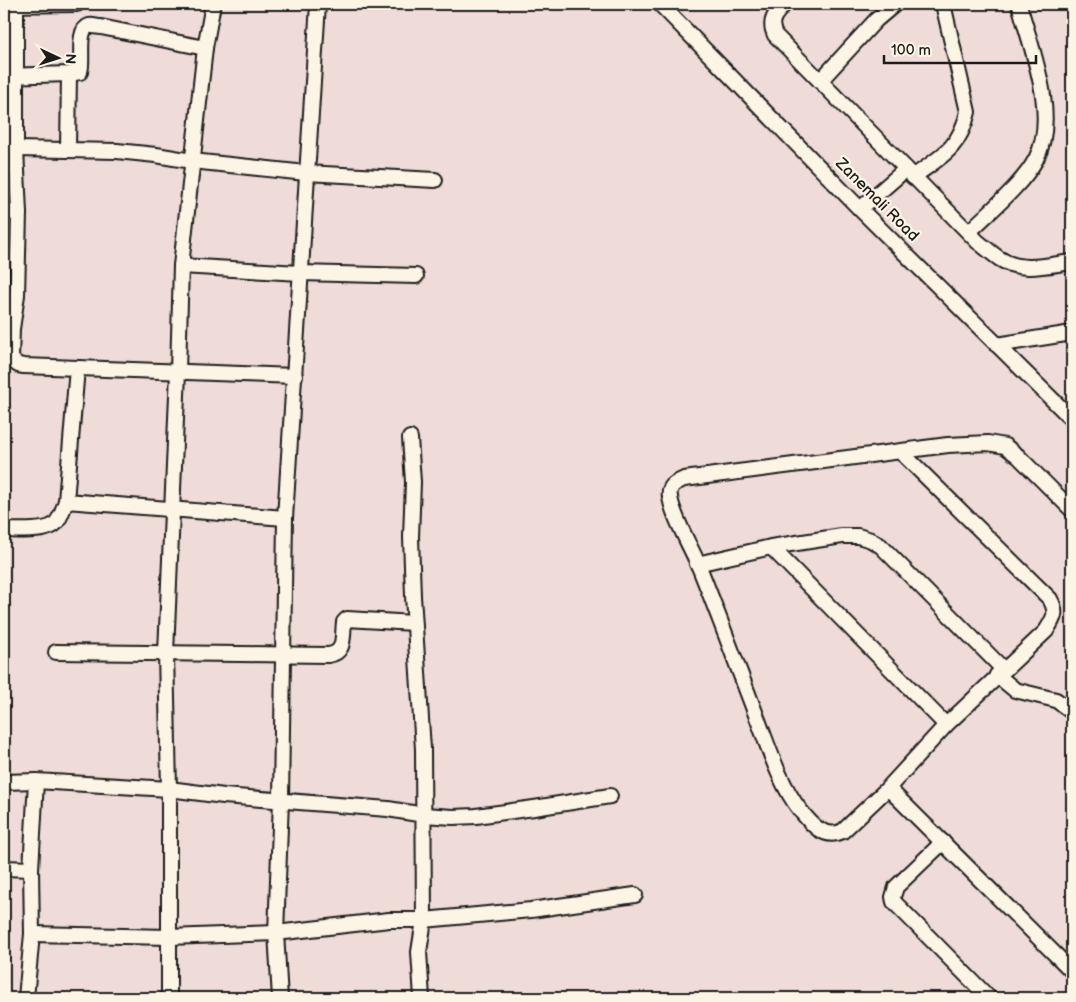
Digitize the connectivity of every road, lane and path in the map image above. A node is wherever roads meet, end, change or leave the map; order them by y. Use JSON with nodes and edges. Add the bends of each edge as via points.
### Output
{"nodes":[{"id":1,"x":16,"y":4,"type":"edge"},
{"id":2,"x":77,"y":4,"type":"edge"},
{"id":3,"x":213,"y":4,"type":"edge"},
{"id":4,"x":318,"y":4,"type":"edge"},
{"id":5,"x":660,"y":4,"type":"edge"},
{"id":6,"x":785,"y":4,"type":"edge"},
{"id":7,"x":895,"y":4,"type":"edge"},
{"id":8,"x":942,"y":4,"type":"edge"},
{"id":9,"x":1019,"y":4,"type":"edge"},
{"id":10,"x":4,"y":5,"type":"edge"},
{"id":11,"x":205,"y":48,"type":"junction"},
{"id":12,"x":69,"y":74,"type":"junction"},
{"id":13,"x":11,"y":76,"type":"edge"},
{"id":14,"x":820,"y":81,"type":"junction"},
{"id":15,"x":16,"y":149,"type":"junction"},
{"id":16,"x":68,"y":150,"type":"junction"},
{"id":17,"x":192,"y":161,"type":"junction"},
{"id":18,"x":306,"y":173,"type":"junction"},
{"id":19,"x":910,"y":173,"type":"junction"},
{"id":20,"x":435,"y":180,"type":"dead end"},
{"id":21,"x":860,"y":208,"type":"junction"},
{"id":22,"x":4,"y":212,"type":"edge"},
{"id":23,"x":19,"y":213,"type":"junction"},
{"id":24,"x":969,"y":232,"type":"junction"},
{"id":25,"x":1072,"y":262,"type":"edge"},
{"id":26,"x":181,"y":266,"type":"junction"},
{"id":27,"x":300,"y":273,"type":"junction"},
{"id":28,"x":416,"y":276,"type":"dead end"},
{"id":29,"x":8,"y":329,"type":"edge"},
{"id":30,"x":1072,"y":333,"type":"edge"},
{"id":31,"x":997,"y":345,"type":"junction"},
{"id":32,"x":77,"y":368,"type":"junction"},
{"id":33,"x":178,"y":372,"type":"junction"},
{"id":34,"x":295,"y":376,"type":"junction"},
{"id":35,"x":1072,"y":419,"type":"edge"},
{"id":36,"x":410,"y":438,"type":"dead end"},
{"id":37,"x":900,"y":451,"type":"junction"},
{"id":38,"x":66,"y":501,"type":"junction"},
{"id":39,"x":172,"y":509,"type":"junction"},
{"id":40,"x":1072,"y":510,"type":"edge"},
{"id":41,"x":285,"y":518,"type":"junction"},
{"id":42,"x":4,"y":530,"type":"edge"},
{"id":43,"x":772,"y":548,"type":"junction"},
{"id":44,"x":698,"y":564,"type":"junction"},
{"id":45,"x":414,"y":623,"type":"junction"},
{"id":46,"x":56,"y":652,"type":"dead end"},
{"id":47,"x":166,"y":653,"type":"junction"},
{"id":48,"x":283,"y":656,"type":"junction"},
{"id":49,"x":1000,"y":672,"type":"junction"},
{"id":50,"x":1072,"y":712,"type":"edge"},
{"id":51,"x":946,"y":725,"type":"junction"},
{"id":52,"x":36,"y":781,"type":"junction"},
{"id":53,"x":4,"y":782,"type":"edge"},
{"id":54,"x":888,"y":788,"type":"junction"},
{"id":55,"x":169,"y":789,"type":"junction"},
{"id":56,"x":610,"y":796,"type":"dead end"},
{"id":57,"x":281,"y":800,"type":"junction"},
{"id":58,"x":424,"y":815,"type":"junction"},
{"id":59,"x":943,"y":842,"type":"junction"},
{"id":60,"x":4,"y":868,"type":"edge"},
{"id":61,"x":31,"y":869,"type":"junction"},
{"id":62,"x":635,"y":895,"type":"dead end"},
{"id":63,"x":424,"y":920,"type":"junction"},
{"id":64,"x":276,"y":933,"type":"junction"},
{"id":65,"x":32,"y":934,"type":"junction"},
{"id":66,"x":169,"y":937,"type":"junction"},
{"id":67,"x":1072,"y":971,"type":"edge"},
{"id":68,"x":26,"y":998,"type":"edge"},
{"id":69,"x":169,"y":998,"type":"edge"},
{"id":70,"x":280,"y":998,"type":"edge"},
{"id":71,"x":422,"y":998,"type":"edge"},
{"id":72,"x":990,"y":998,"type":"edge"}],
"edges":[{"from":1,"to":2,"type":"street"},
{"from":1,"to":10,"type":"street"},
{"from":1,"to":13,"type":"street"},
{"from":3,"to":11,"type":"street"},
{"from":4,"to":18,"type":"street"},
{"from":5,"to":21,"type":"street","name":"Zanemali Road"},
{"from":6,"to":14,"type":"street","via":[[772,20],[772,29],[781,43]]},
{"from":7,"to":14,"type":"street"},
{"from":8,"to":19,"type":"street","via":[[968,112],[964,129],[949,151]]},
{"from":9,"to":24,"type":"street","via":[[1039,75],[1045,133],[1036,160],[1019,182]]},
{"from":11,"to":12,"type":"street","via":[[90,26],[81,35],[81,70]]},
{"from":11,"to":17,"type":"street"},
{"from":12,"to":13,"type":"street"},
{"from":12,"to":16,"type":"street"},
{"from":13,"to":15,"type":"street"},
{"from":14,"to":19,"type":"street"},
{"from":15,"to":16,"type":"street"},
{"from":15,"to":23,"type":"street"},
{"from":16,"to":17,"type":"street","via":[[117,151]]},
{"from":17,"to":18,"type":"street"},
{"from":17,"to":26,"type":"street"},
{"from":18,"to":20,"type":"street"},
{"from":18,"to":27,"type":"street"},
{"from":19,"to":21,"type":"street"},
{"from":19,"to":24,"type":"street"},
{"from":21,"to":31,"type":"street","name":"Zanemali Road"},
{"from":22,"to":23,"type":"street"},
{"from":23,"to":29,"type":"street","via":[[17,295]]},
{"from":24,"to":25,"type":"street","via":[[1000,259],[1016,266],[1029,268]]},
{"from":26,"to":27,"type":"street"},
{"from":26,"to":33,"type":"street"},
{"from":27,"to":28,"type":"street"},
{"from":27,"to":34,"type":"street"},
{"from":29,"to":32,"type":"street","via":[[10,354],[14,362],[24,366]]},
{"from":30,"to":31,"type":"street"},
{"from":31,"to":35,"type":"street","name":"Zanemali Road"},
{"from":32,"to":33,"type":"street"},
{"from":32,"to":38,"type":"street"},
{"from":33,"to":34,"type":"street"},
{"from":33,"to":39,"type":"street"},
{"from":34,"to":41,"type":"street"},
{"from":36,"to":45,"type":"street"},
{"from":37,"to":40,"type":"street","via":[[988,443],[1005,446]]},
{"from":37,"to":44,"type":"street","via":[[674,483],[670,498]]},
{"from":37,"to":49,"type":"street","via":[[1050,599],[1055,608],[1046,631]]},
{"from":38,"to":39,"type":"street"},
{"from":38,"to":42,"type":"street","via":[[55,525]]},
{"from":39,"to":41,"type":"street"},
{"from":39,"to":47,"type":"street"},
{"from":41,"to":48,"type":"street"},
{"from":43,"to":44,"type":"street"},
{"from":43,"to":49,"type":"street","via":[[842,536],[871,540],[881,546]]},
{"from":43,"to":51,"type":"street"},
{"from":44,"to":54,"type":"street","via":[[778,771],[799,809],[822,832],[836,835]]},
{"from":45,"to":48,"type":"street","via":[[347,619],[338,653]]},
{"from":45,"to":58,"type":"street"},
{"from":46,"to":47,"type":"street"},
{"from":47,"to":48,"type":"street"},
{"from":47,"to":55,"type":"street"},
{"from":48,"to":57,"type":"street"},
{"from":49,"to":50,"type":"street","via":[[1015,690],[1056,700]]},
{"from":49,"to":51,"type":"street"},
{"from":51,"to":54,"type":"street"},
{"from":52,"to":53,"type":"street"},
{"from":52,"to":55,"type":"street"},
{"from":52,"to":61,"type":"street"},
{"from":54,"to":59,"type":"street"},
{"from":55,"to":57,"type":"street"},
{"from":55,"to":66,"type":"street"},
{"from":56,"to":58,"type":"street","via":[[476,816]]},
{"from":57,"to":58,"type":"street"},
{"from":57,"to":64,"type":"street"},
{"from":58,"to":63,"type":"street"},
{"from":59,"to":67,"type":"street"},
{"from":59,"to":72,"type":"street","via":[[896,887],[894,902]]},
{"from":60,"to":61,"type":"street"},
{"from":61,"to":65,"type":"street"},
{"from":62,"to":63,"type":"street","via":[[531,910]]},
{"from":63,"to":64,"type":"street","via":[[389,920]]},
{"from":63,"to":71,"type":"street","via":[[419,952]]},
{"from":64,"to":66,"type":"street"},
{"from":64,"to":70,"type":"street"},
{"from":65,"to":66,"type":"street"},
{"from":65,"to":68,"type":"street"},
{"from":66,"to":69,"type":"street"}]}
